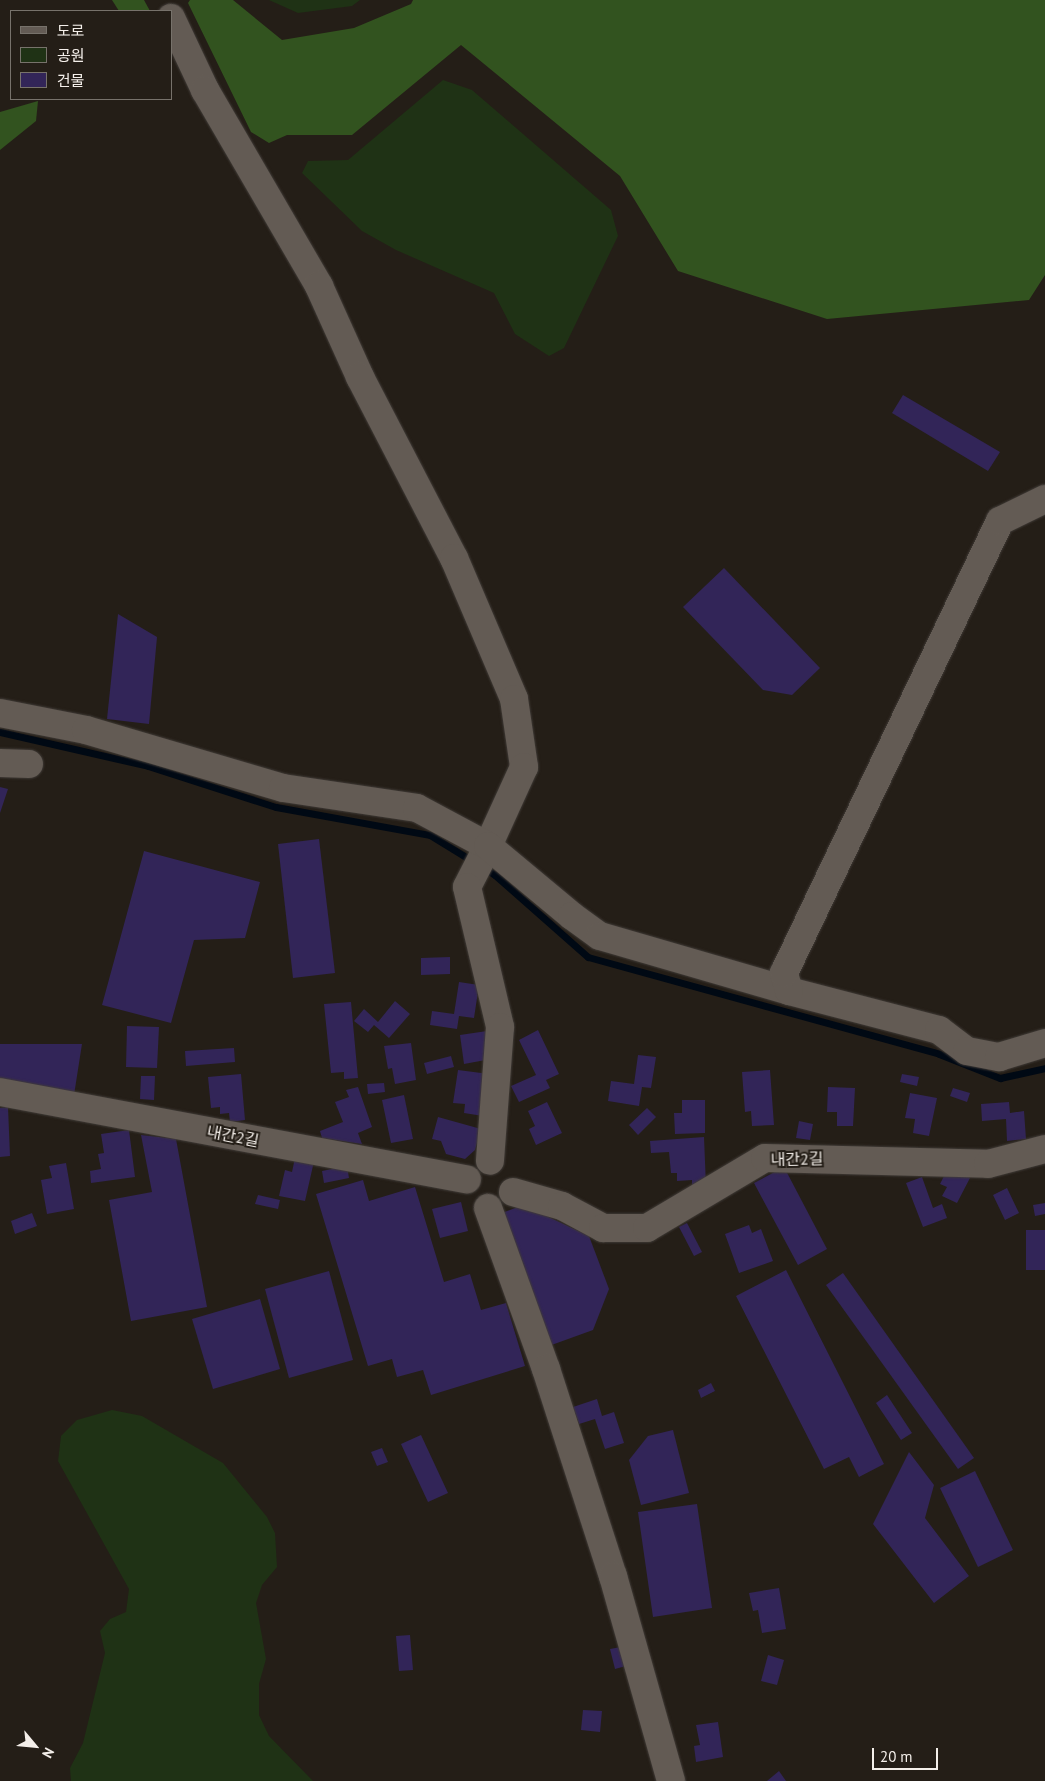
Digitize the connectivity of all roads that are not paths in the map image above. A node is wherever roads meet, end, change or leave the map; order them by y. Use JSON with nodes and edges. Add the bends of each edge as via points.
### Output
{"nodes":[{"id":1,"x":172,"y":20,"type":"edge"},
{"id":2,"x":1045,"y":499,"type":"edge"},
{"id":3,"x":0,"y":713,"type":"edge"},
{"id":4,"x":0,"y":763,"type":"edge"},
{"id":5,"x":29,"y":764,"type":"dead end"},
{"id":6,"x":488,"y":846,"type":"junction"},
{"id":7,"x":789,"y":991,"type":"junction"},
{"id":8,"x":1045,"y":1043,"type":"edge"},
{"id":9,"x":0,"y":1092,"type":"edge"},
{"id":10,"x":1045,"y":1150,"type":"edge"},
{"id":11,"x":490,"y":1161,"type":"junction"},
{"id":12,"x":467,"y":1179,"type":"junction"},
{"id":13,"x":513,"y":1192,"type":"junction"},
{"id":14,"x":488,"y":1208,"type":"junction"},
{"id":15,"x":671,"y":1781,"type":"edge"}],
"edges":[{"from":1,"to":6,"type":"lane","via":[[205,90],[319,286],[360,377],[454,558],[514,699],[524,767]]},
{"from":2,"to":7,"type":"lane","via":[[1000,521],[784,974]]},
{"from":3,"to":6,"type":"lane","via":[[86,730],[283,788],[418,808]]},
{"from":4,"to":5,"type":"lane"},
{"from":6,"to":7,"type":"lane","via":[[600,936]]},
{"from":6,"to":11,"type":"lane","via":[[467,887],[500,1027]]},
{"from":7,"to":8,"type":"lane","via":[[939,1030],[967,1051],[999,1057]]},
{"from":9,"to":12,"type":"lane","name":"내간2길"},
{"from":10,"to":13,"type":"lane","name":"내간2길","via":[[988,1164],[765,1158],[647,1228],[603,1228],[562,1206]]},
{"from":11,"to":12,"type":"lane","via":[[476,1168]]},
{"from":11,"to":13,"type":"lane","via":[[508,1168],[514,1183]]},
{"from":12,"to":14,"type":"lane","via":[[466,1187],[472,1197]]},
{"from":13,"to":14,"type":"lane","via":[[503,1204]]},
{"from":14,"to":15,"type":"lane","via":[[546,1369],[613,1576]]}]}
